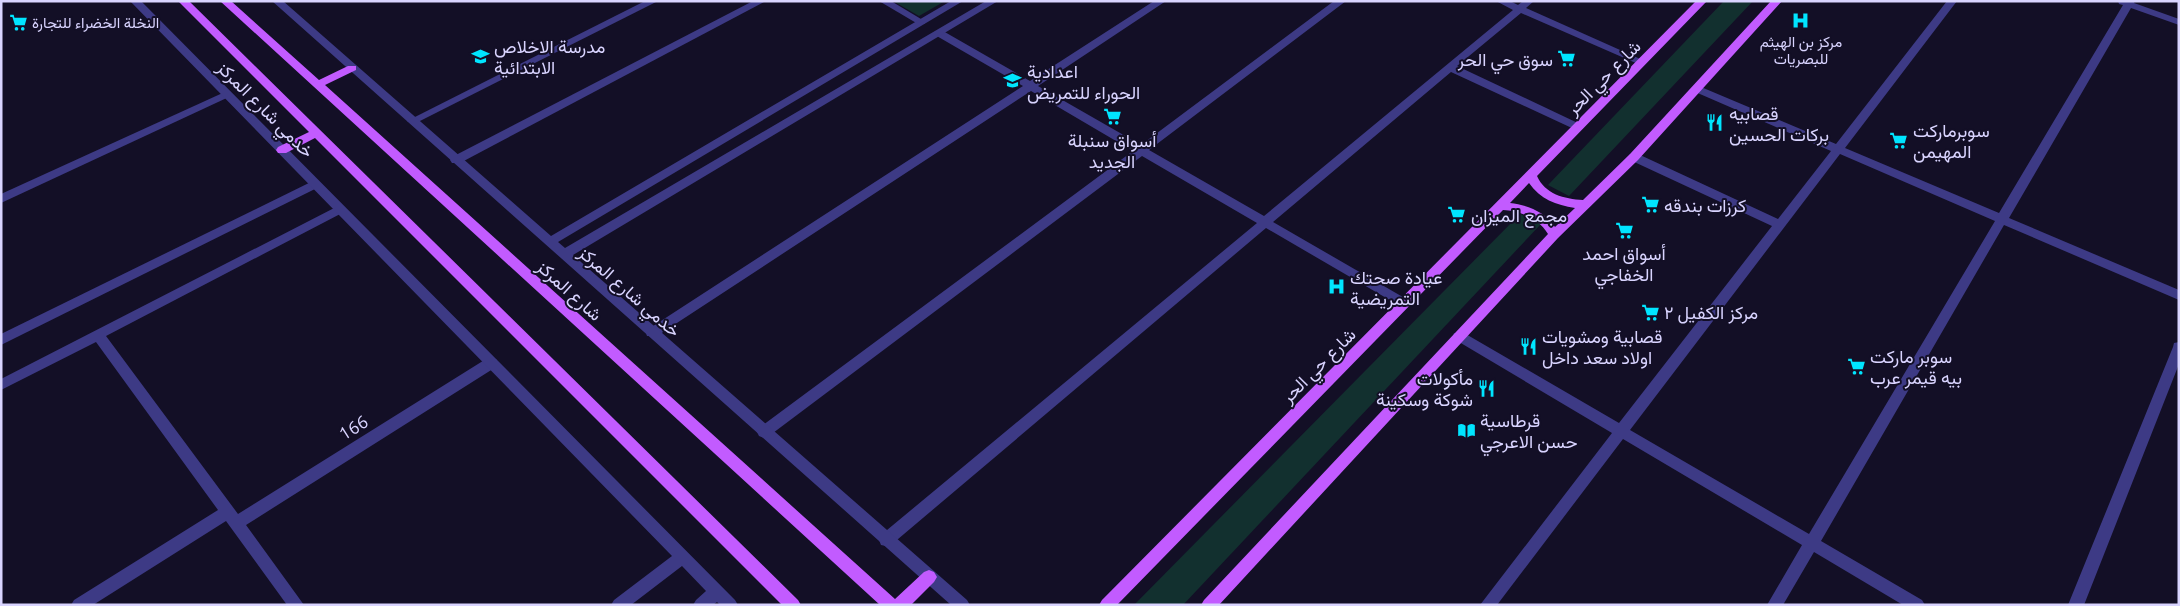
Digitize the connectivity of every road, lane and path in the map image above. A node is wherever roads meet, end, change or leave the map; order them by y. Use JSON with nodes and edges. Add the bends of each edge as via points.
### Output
{"nodes":[{"id":1,"x":135,"y":1,"type":"edge"},
{"id":2,"x":183,"y":1,"type":"edge"},
{"id":3,"x":225,"y":1,"type":"edge"},
{"id":4,"x":277,"y":1,"type":"edge"},
{"id":5,"x":653,"y":1,"type":"edge"},
{"id":6,"x":761,"y":1,"type":"edge"},
{"id":7,"x":884,"y":1,"type":"edge"},
{"id":8,"x":958,"y":1,"type":"edge"},
{"id":9,"x":993,"y":1,"type":"edge"},
{"id":10,"x":1162,"y":1,"type":"edge"},
{"id":11,"x":1340,"y":1,"type":"edge"},
{"id":12,"x":1502,"y":1,"type":"edge"},
{"id":13,"x":1702,"y":1,"type":"edge"},
{"id":14,"x":1777,"y":1,"type":"edge"},
{"id":15,"x":1952,"y":1,"type":"edge"},
{"id":16,"x":2126,"y":2,"type":"edge"},
{"id":17,"x":1524,"y":5,"type":"edge"},
{"id":18,"x":921,"y":22,"type":"junction"},
{"id":19,"x":2179,"y":22,"type":"edge"},
{"id":20,"x":939,"y":33,"type":"junction"},
{"id":21,"x":1642,"y":62,"type":"junction"},
{"id":22,"x":352,"y":68,"type":"junction"},
{"id":23,"x":1450,"y":68,"type":"junction"},
{"id":24,"x":317,"y":85,"type":"junction"},
{"id":25,"x":1030,"y":87,"type":"junction"},
{"id":26,"x":1697,"y":89,"type":"junction"},
{"id":27,"x":227,"y":94,"type":"junction"},
{"id":28,"x":412,"y":121,"type":"junction"},
{"id":29,"x":1578,"y":127,"type":"junction"},
{"id":30,"x":317,"y":133,"type":"junction"},
{"id":31,"x":282,"y":150,"type":"junction"},
{"id":32,"x":1838,"y":150,"type":"junction"},
{"id":33,"x":1140,"y":151,"type":"junction"},
{"id":34,"x":1634,"y":157,"type":"junction"},
{"id":35,"x":456,"y":160,"type":"junction"},
{"id":36,"x":1530,"y":175,"type":"junction"},
{"id":37,"x":315,"y":184,"type":"junction"},
{"id":38,"x":1,"y":199,"type":"edge"},
{"id":39,"x":1584,"y":204,"type":"junction"},
{"id":40,"x":1500,"y":206,"type":"junction"},
{"id":41,"x":340,"y":210,"type":"junction"},
{"id":42,"x":2002,"y":219,"type":"junction"},
{"id":43,"x":1264,"y":223,"type":"junction"},
{"id":44,"x":1780,"y":225,"type":"junction"},
{"id":45,"x":1554,"y":235,"type":"junction"},
{"id":46,"x":549,"y":242,"type":"junction"},
{"id":47,"x":563,"y":255,"type":"junction"},
{"id":48,"x":2179,"y":295,"type":"edge"},
{"id":49,"x":1404,"y":303,"type":"junction"},
{"id":50,"x":652,"y":333,"type":"junction"},
{"id":51,"x":97,"y":334,"type":"junction"},
{"id":52,"x":1459,"y":336,"type":"junction"},
{"id":53,"x":1,"y":340,"type":"edge"},
{"id":54,"x":2179,"y":346,"type":"edge"},
{"id":55,"x":491,"y":363,"type":"junction"},
{"id":56,"x":1,"y":385,"type":"edge"},
{"id":57,"x":1622,"y":431,"type":"junction"},
{"id":58,"x":764,"y":432,"type":"junction"},
{"id":59,"x":232,"y":518,"type":"junction"},
{"id":60,"x":886,"y":540,"type":"junction"},
{"id":61,"x":1811,"y":543,"type":"junction"},
{"id":62,"x":682,"y":557,"type":"junction"},
{"id":63,"x":929,"y":577,"type":"junction"},
{"id":64,"x":717,"y":592,"type":"junction"},
{"id":65,"x":79,"y":605,"type":"edge"},
{"id":66,"x":296,"y":605,"type":"edge"},
{"id":67,"x":620,"y":605,"type":"edge"},
{"id":68,"x":701,"y":605,"type":"edge"},
{"id":69,"x":730,"y":605,"type":"edge"},
{"id":70,"x":794,"y":605,"type":"edge"},
{"id":71,"x":891,"y":605,"type":"edge"},
{"id":72,"x":900,"y":605,"type":"edge"},
{"id":73,"x":962,"y":605,"type":"edge"},
{"id":74,"x":1107,"y":605,"type":"edge"},
{"id":75,"x":1209,"y":605,"type":"edge"},
{"id":76,"x":1488,"y":605,"type":"edge"},
{"id":77,"x":1775,"y":605,"type":"edge"},
{"id":78,"x":1917,"y":605,"type":"edge"},
{"id":79,"x":2076,"y":605,"type":"edge"}],
"edges":[{"from":1,"to":27,"type":"street","name":"خدمي شارع المركز"},
{"from":2,"to":30,"type":"main road"},
{"from":3,"to":24,"type":"main road","name":"شارع المركز"},
{"from":4,"to":22,"type":"street","name":"خدمي شارع المركز"},
{"from":5,"to":28,"type":"street"},
{"from":6,"to":35,"type":"street"},
{"from":7,"to":18,"type":"street"},
{"from":8,"to":18,"type":"street"},
{"from":9,"to":20,"type":"street"},
{"from":10,"to":25,"type":"street"},
{"from":11,"to":33,"type":"street"},
{"from":12,"to":17,"type":"street"},
{"from":13,"to":21,"type":"main road","name":"شارع حي الحر"},
{"from":14,"to":26,"type":"main road"},
{"from":15,"to":32,"type":"street"},
{"from":16,"to":19,"type":"street"},
{"from":16,"to":42,"type":"street"},
{"from":17,"to":21,"type":"street"},
{"from":17,"to":23,"type":"street"},
{"from":18,"to":46,"type":"street"},
{"from":20,"to":25,"type":"street"},
{"from":20,"to":47,"type":"street"},
{"from":21,"to":29,"type":"main road","name":"شارع حي الحر"},
{"from":22,"to":24,"type":"main road"},
{"from":22,"to":28,"type":"street","name":"خدمي شارع المركز"},
{"from":23,"to":29,"type":"street"},
{"from":23,"to":43,"type":"street"},
{"from":24,"to":71,"type":"main road","name":"شارع المركز"},
{"from":25,"to":33,"type":"street"},
{"from":25,"to":50,"type":"street"},
{"from":26,"to":32,"type":"street"},
{"from":26,"to":34,"type":"main road"},
{"from":27,"to":31,"type":"street","name":"خدمي شارع المركز"},
{"from":27,"to":38,"type":"street"},
{"from":28,"to":35,"type":"street","name":"خدمي شارع المركز"},
{"from":29,"to":36,"type":"main road","name":"شارع حي الحر"},
{"from":30,"to":31,"type":"main road"},
{"from":30,"to":70,"type":"main road"},
{"from":31,"to":37,"type":"street","name":"خدمي شارع المركز"},
{"from":32,"to":42,"type":"street"},
{"from":32,"to":44,"type":"street"},
{"from":33,"to":43,"type":"street"},
{"from":33,"to":58,"type":"street"},
{"from":34,"to":39,"type":"main road"},
{"from":34,"to":44,"type":"street"},
{"from":35,"to":46,"type":"street","name":"خدمي شارع المركز"},
{"from":36,"to":39,"type":"main road","via":[[1540,190],[1553,198],[1569,204]]},
{"from":36,"to":40,"type":"main road","name":"شارع حي الحر"},
{"from":37,"to":41,"type":"street","name":"خدمي شارع المركز"},
{"from":37,"to":53,"type":"street"},
{"from":39,"to":45,"type":"main road"},
{"from":40,"to":45,"type":"main road","via":[[1517,207],[1534,214],[1547,223]]},
{"from":40,"to":49,"type":"main road","name":"شارع حي الحر"},
{"from":41,"to":51,"type":"street"},
{"from":41,"to":55,"type":"street","name":"خدمي شارع المركز"},
{"from":42,"to":48,"type":"street"},
{"from":42,"to":61,"type":"street"},
{"from":43,"to":49,"type":"street"},
{"from":43,"to":60,"type":"street"},
{"from":44,"to":57,"type":"street"},
{"from":45,"to":52,"type":"main road"},
{"from":46,"to":47,"type":"street","name":"خدمي شارع المركز"},
{"from":47,"to":50,"type":"street","name":"خدمي شارع المركز"},
{"from":49,"to":74,"type":"main road","name":"شارع حي الحر"},
{"from":50,"to":58,"type":"street","name":"خدمي شارع المركز"},
{"from":51,"to":56,"type":"street"},
{"from":51,"to":59,"type":"street"},
{"from":52,"to":57,"type":"street"},
{"from":52,"to":75,"type":"main road"},
{"from":54,"to":79,"type":"street"},
{"from":55,"to":59,"type":"street","name":"166"},
{"from":55,"to":62,"type":"street","name":"خدمي شارع المركز"},
{"from":57,"to":61,"type":"street"},
{"from":57,"to":76,"type":"street"},
{"from":58,"to":60,"type":"street","name":"خدمي شارع المركز"},
{"from":59,"to":65,"type":"street","name":"166"},
{"from":59,"to":66,"type":"street"},
{"from":60,"to":63,"type":"street","name":"خدمي شارع المركز"},
{"from":61,"to":77,"type":"street"},
{"from":61,"to":78,"type":"street"},
{"from":62,"to":64,"type":"street","name":"خدمي شارع المركز"},
{"from":62,"to":67,"type":"street"},
{"from":63,"to":72,"type":"main road"},
{"from":63,"to":73,"type":"street","name":"خدمي شارع المركز"},
{"from":64,"to":68,"type":"street"},
{"from":64,"to":69,"type":"street","name":"خدمي شارع المركز"}]}
